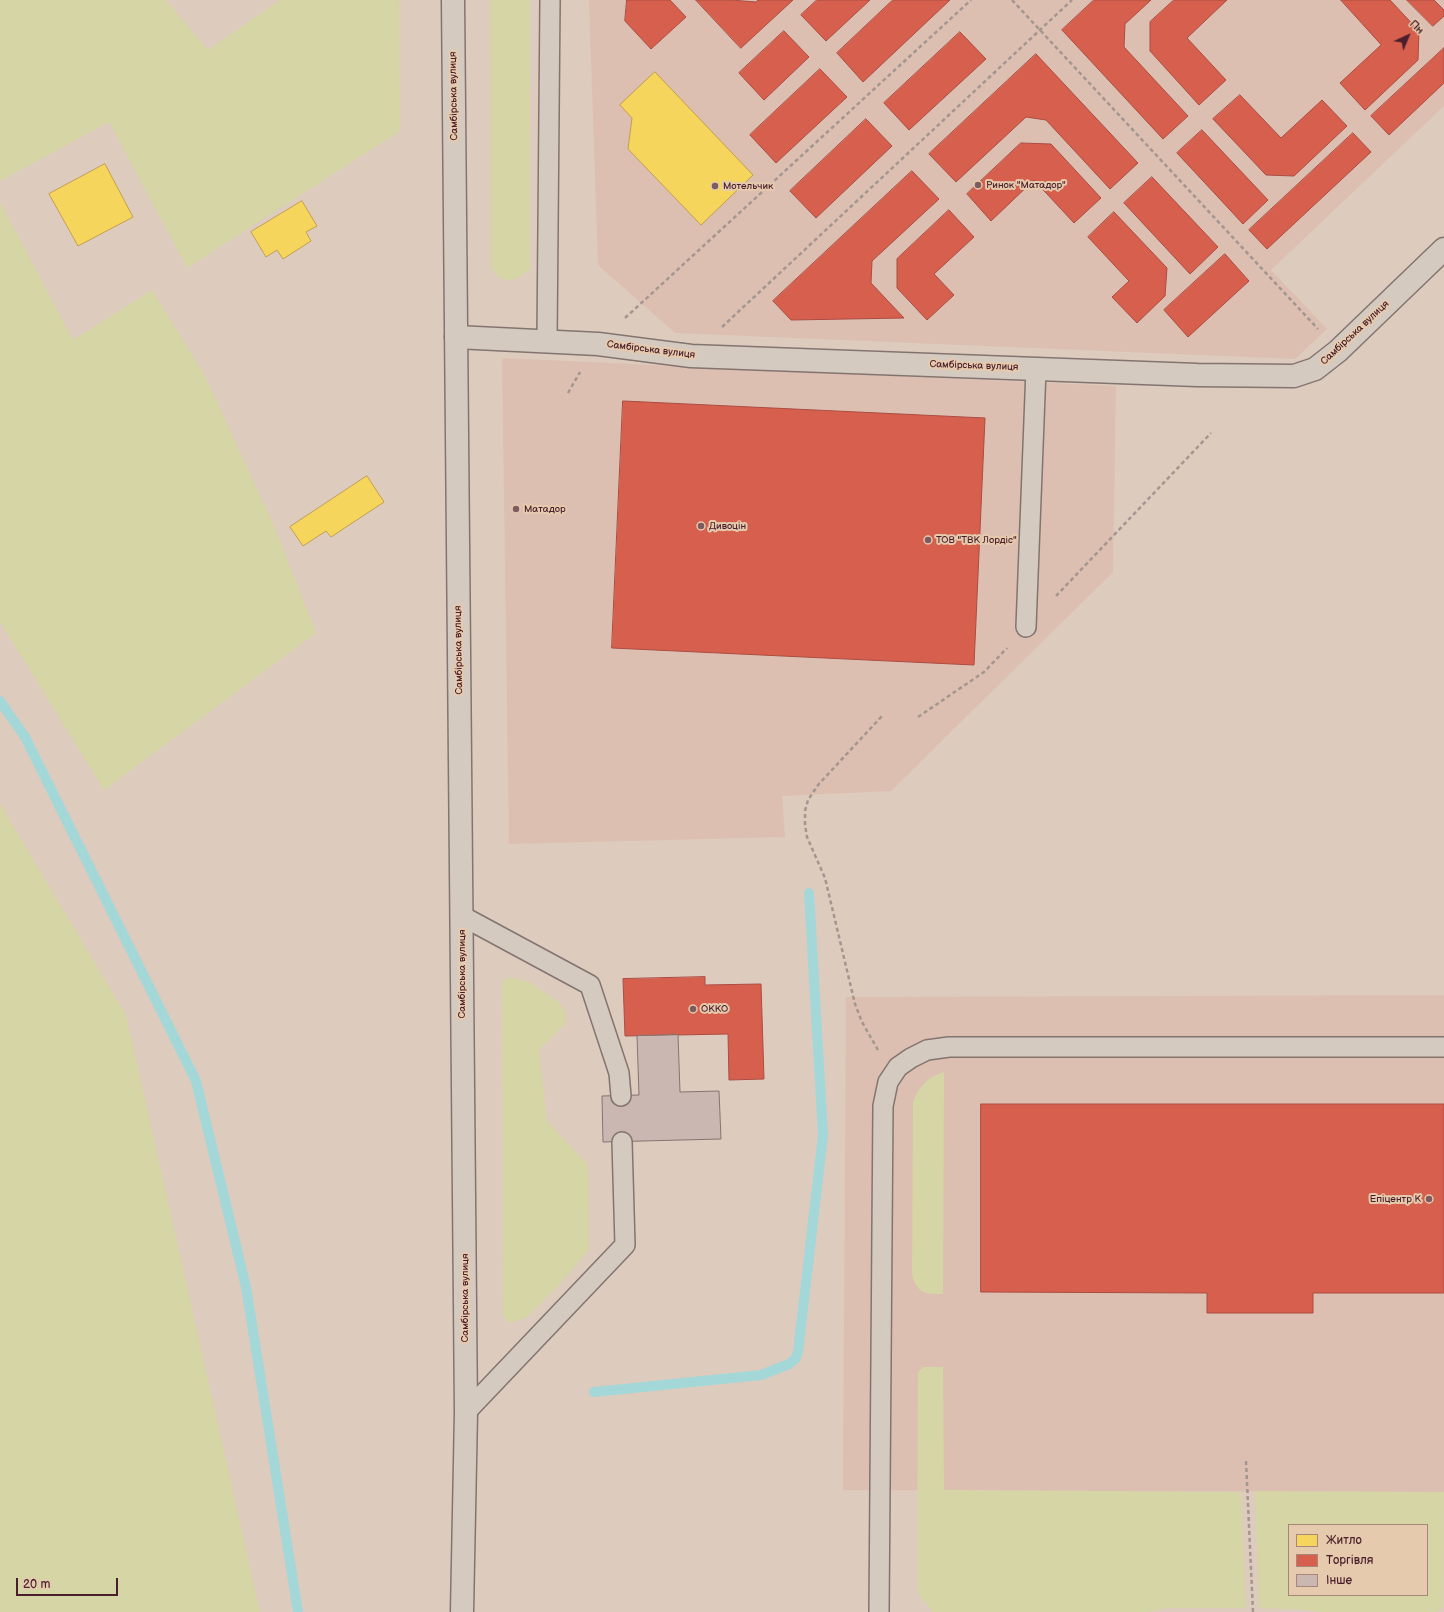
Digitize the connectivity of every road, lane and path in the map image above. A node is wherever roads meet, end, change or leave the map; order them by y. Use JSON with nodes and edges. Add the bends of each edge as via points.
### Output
{"nodes":[{"id":1,"x":453,"y":0,"type":"edge"},
{"id":2,"x":550,"y":0,"type":"edge"},
{"id":3,"x":971,"y":0,"type":"edge"},
{"id":4,"x":1012,"y":0,"type":"edge"},
{"id":5,"x":1072,"y":0,"type":"edge"},
{"id":6,"x":1040,"y":30,"type":"junction"},
{"id":7,"x":1444,"y":249,"type":"edge"},
{"id":8,"x":456,"y":337,"type":"junction"},
{"id":9,"x":547,"y":340,"type":"junction"},
{"id":10,"x":598,"y":344,"type":"junction"},
{"id":11,"x":1338,"y":351,"type":"junction"},
{"id":12,"x":691,"y":356,"type":"junction"},
{"id":13,"x":1036,"y":369,"type":"junction"},
{"id":14,"x":568,"y":393,"type":"dead end"},
{"id":15,"x":1211,"y":433,"type":"dead end"},
{"id":16,"x":1026,"y":627,"type":"junction"},
{"id":17,"x":882,"y":716,"type":"dead end"},
{"id":18,"x":918,"y":717,"type":"dead end"},
{"id":19,"x":462,"y":916,"type":"junction"},
{"id":20,"x":1444,"y":1047,"type":"edge"},
{"id":21,"x":888,"y":1082,"type":"junction"},
{"id":22,"x":621,"y":1096,"type":"dead end"},
{"id":23,"x":622,"y":1142,"type":"dead end"},
{"id":24,"x":466,"y":1412,"type":"junction"},
{"id":25,"x":1246,"y":1461,"type":"dead end"},
{"id":26,"x":462,"y":1612,"type":"edge"},
{"id":27,"x":879,"y":1612,"type":"edge"},
{"id":28,"x":1253,"y":1612,"type":"edge"}],
"edges":[{"from":1,"to":8,"type":"main road","name":"Самбірська вулиця"},
{"from":2,"to":9,"type":"lane"},
{"from":3,"to":10,"type":"path"},
{"from":4,"to":6,"type":"path"},
{"from":5,"to":6,"type":"path"},
{"from":6,"to":11,"type":"path"},
{"from":6,"to":12,"type":"path"},
{"from":7,"to":11,"type":"main road","name":"Самбірська вулиця"},
{"from":8,"to":9,"type":"main road","name":"Самбірська вулиця"},
{"from":8,"to":19,"type":"main road","name":"Самбірська вулиця"},
{"from":9,"to":10,"type":"main road","name":"Самбірська вулиця"},
{"from":10,"to":12,"type":"main road","name":"Самбірська вулиця"},
{"from":10,"to":14,"type":"path"},
{"from":11,"to":13,"type":"main road","name":"Самбірська вулиця","via":[[1315,369],[1294,376]]},
{"from":12,"to":13,"type":"main road","name":"Самбірська вулиця"},
{"from":13,"to":16,"type":"lane"},
{"from":15,"to":16,"type":"path"},
{"from":16,"to":18,"type":"path","via":[[984,672]]},
{"from":17,"to":21,"type":"path","via":[[818,785],[808,800],[805,825],[807,837],[825,878],[855,1004],[882,1059]]},
{"from":19,"to":22,"type":"lane","via":[[590,985],[619,1073]]},
{"from":19,"to":24,"type":"main road","name":"Самбірська вулиця"},
{"from":20,"to":21,"type":"lane","via":[[949,1047],[927,1050],[911,1058],[898,1067]]},
{"from":21,"to":27,"type":"lane","via":[[883,1106]]},
{"from":23,"to":24,"type":"lane","via":[[624,1244]]},
{"from":24,"to":26,"type":"main road","name":"Самбірська вулиця"},
{"from":25,"to":28,"type":"path"}]}
